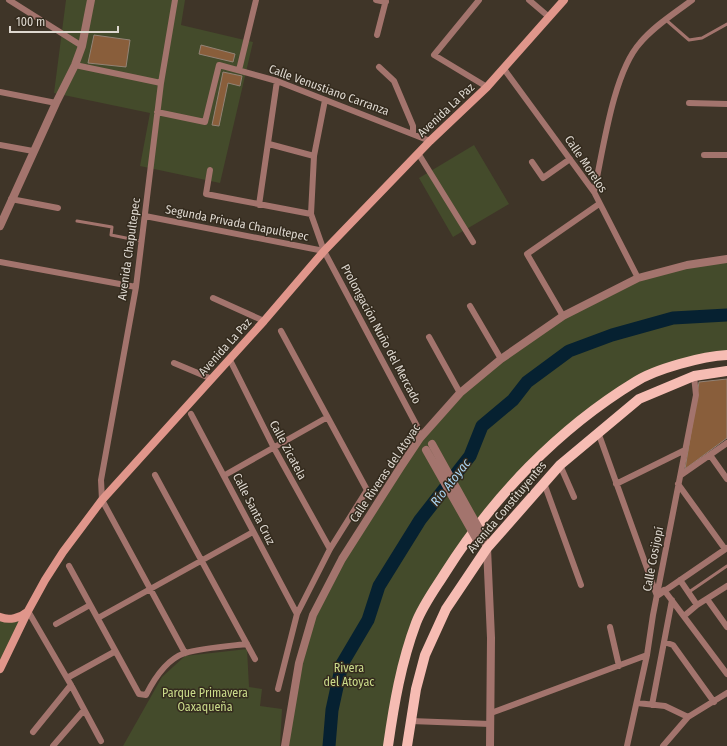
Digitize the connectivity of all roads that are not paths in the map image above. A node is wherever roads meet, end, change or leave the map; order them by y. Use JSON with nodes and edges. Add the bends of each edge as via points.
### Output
{"nodes":[{"id":1,"x":9,"y":0,"type":"edge"},
{"id":2,"x":91,"y":0,"type":"edge"},
{"id":3,"x":175,"y":0,"type":"edge"},
{"id":4,"x":256,"y":0,"type":"edge"},
{"id":5,"x":376,"y":0,"type":"edge"},
{"id":6,"x":479,"y":0,"type":"edge"},
{"id":7,"x":529,"y":0,"type":"edge"},
{"id":8,"x":564,"y":0,"type":"edge"},
{"id":9,"x":692,"y":0,"type":"edge"},
{"id":10,"x":386,"y":1,"type":"edge"},
{"id":11,"x":549,"y":17,"type":"junction"},
{"id":12,"x":666,"y":20,"type":"junction"},
{"id":13,"x":727,"y":24,"type":"edge"},
{"id":14,"x":377,"y":35,"type":"dead end"},
{"id":15,"x":82,"y":46,"type":"junction"},
{"id":16,"x":75,"y":65,"type":"junction"},
{"id":17,"x":378,"y":66,"type":"dead end"},
{"id":18,"x":504,"y":69,"type":"junction"},
{"id":19,"x":239,"y":70,"type":"junction"},
{"id":20,"x":277,"y":81,"type":"junction"},
{"id":21,"x":161,"y":83,"type":"junction"},
{"id":22,"x":487,"y":87,"type":"junction"},
{"id":23,"x":0,"y":92,"type":"edge"},
{"id":24,"x":325,"y":100,"type":"junction"},
{"id":25,"x":56,"y":103,"type":"junction"},
{"id":26,"x":688,"y":103,"type":"dead end"},
{"id":27,"x":727,"y":104,"type":"edge"},
{"id":28,"x":157,"y":112,"type":"junction"},
{"id":29,"x":413,"y":133,"type":"junction"},
{"id":30,"x":430,"y":141,"type":"junction"},
{"id":31,"x":269,"y":144,"type":"junction"},
{"id":32,"x":0,"y":145,"type":"edge"},
{"id":33,"x":34,"y":151,"type":"junction"},
{"id":34,"x":418,"y":153,"type":"junction"},
{"id":35,"x":704,"y":155,"type":"dead end"},
{"id":36,"x":314,"y":156,"type":"junction"},
{"id":37,"x":727,"y":156,"type":"edge"},
{"id":38,"x":570,"y":159,"type":"junction"},
{"id":39,"x":532,"y":162,"type":"dead end"},
{"id":40,"x":210,"y":170,"type":"dead end"},
{"id":41,"x":594,"y":192,"type":"junction"},
{"id":42,"x":11,"y":199,"type":"junction"},
{"id":43,"x":259,"y":204,"type":"junction"},
{"id":44,"x":599,"y":204,"type":"junction"},
{"id":45,"x":58,"y":208,"type":"dead end"},
{"id":46,"x":311,"y":214,"type":"junction"},
{"id":47,"x":145,"y":216,"type":"junction"},
{"id":48,"x":77,"y":221,"type":"dead end"},
{"id":49,"x":0,"y":226,"type":"edge"},
{"id":50,"x":141,"y":241,"type":"junction"},
{"id":51,"x":473,"y":242,"type":"dead end"},
{"id":52,"x":324,"y":251,"type":"junction"},
{"id":53,"x":727,"y":259,"type":"edge"},
{"id":54,"x":0,"y":262,"type":"edge"},
{"id":55,"x":638,"y":278,"type":"junction"},
{"id":56,"x":136,"y":287,"type":"junction"},
{"id":57,"x":213,"y":298,"type":"dead end"},
{"id":58,"x":470,"y":306,"type":"dead end"},
{"id":59,"x":563,"y":316,"type":"junction"},
{"id":60,"x":264,"y":321,"type":"junction"},
{"id":61,"x":281,"y":331,"type":"dead end"},
{"id":62,"x":429,"y":337,"type":"dead end"},
{"id":63,"x":727,"y":355,"type":"edge"},
{"id":64,"x":501,"y":359,"type":"junction"},
{"id":65,"x":230,"y":360,"type":"junction"},
{"id":66,"x":174,"y":363,"type":"dead end"},
{"id":67,"x":727,"y":371,"type":"edge"},
{"id":68,"x":694,"y":376,"type":"junction"},
{"id":69,"x":212,"y":379,"type":"junction"},
{"id":70,"x":460,"y":393,"type":"junction"},
{"id":71,"x":191,"y":414,"type":"dead end"},
{"id":72,"x":326,"y":418,"type":"junction"},
{"id":73,"x":598,"y":432,"type":"junction"},
{"id":74,"x":423,"y":435,"type":"junction"},
{"id":75,"x":727,"y":443,"type":"edge"},
{"id":76,"x":274,"y":448,"type":"junction"},
{"id":77,"x":685,"y":450,"type":"junction"},
{"id":78,"x":710,"y":455,"type":"junction"},
{"id":79,"x":560,"y":465,"type":"junction"},
{"id":80,"x":156,"y":475,"type":"dead end"},
{"id":81,"x":225,"y":475,"type":"junction"},
{"id":82,"x":681,"y":475,"type":"junction"},
{"id":83,"x":727,"y":479,"type":"edge"},
{"id":84,"x":544,"y":484,"type":"junction"},
{"id":85,"x":616,"y":484,"type":"junction"},
{"id":86,"x":678,"y":484,"type":"junction"},
{"id":87,"x":574,"y":497,"type":"dead end"},
{"id":88,"x":102,"y":500,"type":"junction"},
{"id":89,"x":253,"y":532,"type":"junction"},
{"id":90,"x":726,"y":548,"type":"edge"},
{"id":91,"x":330,"y":549,"type":"junction"},
{"id":92,"x":486,"y":554,"type":"junction"},
{"id":93,"x":201,"y":561,"type":"junction"},
{"id":94,"x":69,"y":566,"type":"dead end"},
{"id":95,"x":727,"y":566,"type":"edge"},
{"id":96,"x":680,"y":580,"type":"junction"},
{"id":97,"x":581,"y":585,"type":"dead end"},
{"id":98,"x":727,"y":586,"type":"edge"},
{"id":99,"x":149,"y":588,"type":"junction"},
{"id":100,"x":664,"y":590,"type":"junction"},
{"id":101,"x":689,"y":592,"type":"junction"},
{"id":102,"x":657,"y":596,"type":"junction"},
{"id":103,"x":707,"y":599,"type":"junction"},
{"id":104,"x":672,"y":600,"type":"junction"},
{"id":105,"x":90,"y":604,"type":"junction"},
{"id":106,"x":697,"y":605,"type":"junction"},
{"id":107,"x":28,"y":611,"type":"junction"},
{"id":108,"x":297,"y":614,"type":"junction"},
{"id":109,"x":684,"y":616,"type":"junction"},
{"id":110,"x":0,"y":617,"type":"edge"},
{"id":111,"x":98,"y":618,"type":"junction"},
{"id":112,"x":56,"y":624,"type":"dead end"},
{"id":113,"x":610,"y":627,"type":"dead end"},
{"id":114,"x":727,"y":628,"type":"edge"},
{"id":115,"x":664,"y":642,"type":"junction"},
{"id":116,"x":247,"y":644,"type":"junction"},
{"id":117,"x":114,"y":652,"type":"junction"},
{"id":118,"x":185,"y":653,"type":"junction"},
{"id":119,"x":647,"y":655,"type":"junction"},
{"id":120,"x":254,"y":659,"type":"dead end"},
{"id":121,"x":619,"y":666,"type":"junction"},
{"id":122,"x":0,"y":669,"type":"edge"},
{"id":123,"x":727,"y":674,"type":"edge"},
{"id":124,"x":67,"y":678,"type":"junction"},
{"id":125,"x":71,"y":685,"type":"junction"},
{"id":126,"x":278,"y":689,"type":"dead end"},
{"id":127,"x":727,"y":693,"type":"edge"},
{"id":128,"x":714,"y":702,"type":"junction"},
{"id":129,"x":637,"y":703,"type":"junction"},
{"id":130,"x":652,"y":705,"type":"junction"},
{"id":131,"x":84,"y":710,"type":"junction"},
{"id":132,"x":491,"y":713,"type":"junction"},
{"id":133,"x":688,"y":717,"type":"junction"},
{"id":134,"x":411,"y":721,"type":"junction"},
{"id":135,"x":490,"y":724,"type":"junction"},
{"id":136,"x":32,"y":732,"type":"dead end"},
{"id":137,"x":101,"y":741,"type":"dead end"},
{"id":138,"x":628,"y":745,"type":"edge"},
{"id":139,"x":53,"y":746,"type":"edge"},
{"id":140,"x":285,"y":746,"type":"edge"},
{"id":141,"x":388,"y":746,"type":"edge"},
{"id":142,"x":407,"y":746,"type":"edge"},
{"id":143,"x":490,"y":746,"type":"edge"},
{"id":144,"x":619,"y":746,"type":"edge"},
{"id":145,"x":663,"y":746,"type":"edge"}],
"edges":[{"from":1,"to":15,"type":"street"},
{"from":2,"to":15,"type":"street"},
{"from":3,"to":21,"type":"street","name":"Avenida Chapultepec"},
{"from":4,"to":19,"type":"street"},
{"from":5,"to":10,"type":"street"},
{"from":6,"to":22,"type":"street","via":[[434,54]]},
{"from":7,"to":11,"type":"street"},
{"from":8,"to":11,"type":"main road","name":"Avenida La Paz"},
{"from":9,"to":12,"type":"street"},
{"from":10,"to":14,"type":"street"},
{"from":11,"to":18,"type":"main road","name":"Avenida La Paz"},
{"from":12,"to":13,"type":"lane","via":[[689,40],[702,38]]},
{"from":12,"to":41,"type":"street","via":[[640,42],[628,60],[617,87]]},
{"from":15,"to":16,"type":"street"},
{"from":16,"to":21,"type":"street"},
{"from":16,"to":25,"type":"street"},
{"from":17,"to":29,"type":"street","via":[[394,81],[413,126]]},
{"from":18,"to":22,"type":"main road","name":"Avenida La Paz"},
{"from":18,"to":38,"type":"street","name":"Calle Morelos"},
{"from":19,"to":20,"type":"street","name":"Calle Venustiano Carranza"},
{"from":19,"to":28,"type":"street","name":"Calle Venustiano Carranza","via":[[219,65],[205,122]]},
{"from":20,"to":24,"type":"street","name":"Calle Venustiano Carranza"},
{"from":20,"to":31,"type":"street"},
{"from":21,"to":28,"type":"street","name":"Avenida Chapultepec"},
{"from":22,"to":30,"type":"main road","name":"Avenida La Paz"},
{"from":23,"to":25,"type":"street"},
{"from":24,"to":29,"type":"street","name":"Calle Venustiano Carranza"},
{"from":24,"to":36,"type":"street"},
{"from":25,"to":33,"type":"street"},
{"from":26,"to":27,"type":"street"},
{"from":28,"to":47,"type":"street","name":"Avenida Chapultepec"},
{"from":29,"to":30,"type":"street","name":"Calle Venustiano Carranza"},
{"from":30,"to":34,"type":"main road","name":"Avenida La Paz"},
{"from":31,"to":36,"type":"street"},
{"from":31,"to":43,"type":"street"},
{"from":32,"to":33,"type":"street"},
{"from":33,"to":42,"type":"street"},
{"from":34,"to":51,"type":"street"},
{"from":34,"to":52,"type":"main road","name":"Avenida La Paz"},
{"from":35,"to":37,"type":"street"},
{"from":36,"to":46,"type":"street"},
{"from":38,"to":39,"type":"street","via":[[543,178]]},
{"from":38,"to":41,"type":"street","name":"Calle Morelos"},
{"from":40,"to":43,"type":"street","via":[[206,194]]},
{"from":41,"to":44,"type":"street","name":"Calle Morelos"},
{"from":42,"to":45,"type":"street"},
{"from":42,"to":49,"type":"street"},
{"from":43,"to":46,"type":"street"},
{"from":44,"to":55,"type":"street","name":"Calle Morelos"},
{"from":44,"to":59,"type":"street","via":[[527,254]]},
{"from":46,"to":52,"type":"street","name":"Prolongación Nuño del Mercado"},
{"from":47,"to":50,"type":"street","name":"Avenida Chapultepec"},
{"from":47,"to":52,"type":"street","name":"Segunda Privada Chapultepec"},
{"from":48,"to":50,"type":"lane","via":[[112,227],[111,235]]},
{"from":50,"to":56,"type":"street","name":"Avenida Chapultepec"},
{"from":52,"to":60,"type":"main road","name":"Avenida La Paz"},
{"from":52,"to":74,"type":"street","name":"Prolongación Nuño del Mercado"},
{"from":53,"to":55,"type":"street","name":"Calle Riveras del Atoyac","via":[[687,265]]},
{"from":54,"to":56,"type":"street"},
{"from":55,"to":59,"type":"street","name":"Calle Riveras del Atoyac"},
{"from":56,"to":88,"type":"street","name":"Avenida Chapultepec","via":[[101,480]]},
{"from":57,"to":60,"type":"street"},
{"from":58,"to":64,"type":"street"},
{"from":59,"to":64,"type":"street","name":"Calle Riveras del Atoyac"},
{"from":60,"to":65,"type":"main road","name":"Avenida La Paz"},
{"from":61,"to":72,"type":"street"},
{"from":62,"to":70,"type":"street"},
{"from":63,"to":141,"type":"main road","name":"Avenida Constituyentes","via":[[718,355],[670,368],[636,381],[574,426],[540,455],[497,501],[464,542],[417,621],[403,662]]},
{"from":64,"to":70,"type":"street","name":"Calle Riveras del Atoyac"},
{"from":65,"to":69,"type":"main road","name":"Avenida La Paz"},
{"from":65,"to":76,"type":"street","name":"Calle Zicatela"},
{"from":66,"to":69,"type":"street"},
{"from":67,"to":68,"type":"main road","name":"Avenida Constituyentes"},
{"from":68,"to":73,"type":"main road","name":"Avenida Constituyentes","via":[[639,399]]},
{"from":68,"to":77,"type":"street","name":"Calle Cosijopí","via":[[696,395]]},
{"from":69,"to":88,"type":"main road","name":"Avenida La Paz"},
{"from":70,"to":74,"type":"street","name":"Calle Riveras del Atoyac"},
{"from":71,"to":81,"type":"street","name":"Calle Santa Cruz"},
{"from":72,"to":76,"type":"street"},
{"from":72,"to":91,"type":"street","via":[[367,490]]},
{"from":73,"to":79,"type":"main road","name":"Avenida Constituyentes"},
{"from":73,"to":85,"type":"street"},
{"from":74,"to":92,"type":"street","bridge":true,"via":[[480,537]]},
{"from":74,"to":140,"type":"street","name":"Calle Riveras del Atoyac","via":[[342,559],[313,615],[299,663]]},
{"from":75,"to":78,"type":"street"},
{"from":76,"to":81,"type":"street"},
{"from":76,"to":91,"type":"street","name":"Calle Zicatela"},
{"from":77,"to":82,"type":"street","name":"Calle Cosijopí"},
{"from":77,"to":85,"type":"street"},
{"from":78,"to":82,"type":"street"},
{"from":78,"to":83,"type":"street"},
{"from":79,"to":84,"type":"main road","name":"Avenida Constituyentes"},
{"from":79,"to":87,"type":"street"},
{"from":80,"to":93,"type":"street"},
{"from":81,"to":89,"type":"street","name":"Calle Santa Cruz"},
{"from":82,"to":86,"type":"street","name":"Calle Cosijopí"},
{"from":84,"to":92,"type":"main road","name":"Avenida Constituyentes"},
{"from":84,"to":97,"type":"street"},
{"from":85,"to":102,"type":"street"},
{"from":86,"to":90,"type":"street"},
{"from":86,"to":102,"type":"street","name":"Calle Cosijopí"},
{"from":88,"to":99,"type":"street"},
{"from":88,"to":107,"type":"main road","name":"Avenida La Paz","via":[[63,552]]},
{"from":89,"to":93,"type":"street"},
{"from":89,"to":108,"type":"street","name":"Calle Santa Cruz"},
{"from":90,"to":96,"type":"street"},
{"from":91,"to":108,"type":"street"},
{"from":92,"to":132,"type":"street","via":[[491,638]]},
{"from":92,"to":134,"type":"main road","name":"Avenida Constituyentes","via":[[446,609],[425,655]]},
{"from":93,"to":99,"type":"street"},
{"from":93,"to":116,"type":"street"},
{"from":94,"to":105,"type":"street"},
{"from":95,"to":101,"type":"lane"},
{"from":96,"to":100,"type":"street"},
{"from":96,"to":101,"type":"street"},
{"from":98,"to":103,"type":"street"},
{"from":99,"to":111,"type":"street"},
{"from":99,"to":118,"type":"street"},
{"from":100,"to":102,"type":"street"},
{"from":100,"to":104,"type":"street"},
{"from":101,"to":106,"type":"street"},
{"from":102,"to":119,"type":"street","name":"Calle Cosijopí"},
{"from":103,"to":106,"type":"street"},
{"from":103,"to":114,"type":"street"},
{"from":104,"to":109,"type":"street"},
{"from":104,"to":115,"type":"street"},
{"from":105,"to":111,"type":"street"},
{"from":105,"to":112,"type":"street"},
{"from":106,"to":109,"type":"street"},
{"from":107,"to":110,"type":"main road","via":[[11,619]]},
{"from":107,"to":122,"type":"main road","name":"Avenida La Paz"},
{"from":107,"to":124,"type":"street"},
{"from":108,"to":126,"type":"street"},
{"from":109,"to":123,"type":"street"},
{"from":111,"to":117,"type":"street"},
{"from":113,"to":121,"type":"street"},
{"from":115,"to":128,"type":"street","via":[[673,645]]},
{"from":115,"to":130,"type":"street"},
{"from":116,"to":118,"type":"street"},
{"from":116,"to":120,"type":"street"},
{"from":117,"to":118,"type":"street","via":[[139,694],[146,695],[154,678]]},
{"from":117,"to":124,"type":"street"},
{"from":119,"to":121,"type":"street"},
{"from":119,"to":129,"type":"street","name":"Calle Cosijopí"},
{"from":121,"to":132,"type":"street"},
{"from":124,"to":125,"type":"street"},
{"from":125,"to":131,"type":"street"},
{"from":125,"to":136,"type":"street"},
{"from":127,"to":128,"type":"street"},
{"from":128,"to":133,"type":"street"},
{"from":129,"to":130,"type":"street"},
{"from":129,"to":138,"type":"street","name":"Calle Cosijopí"},
{"from":130,"to":133,"type":"street","via":[[665,706]]},
{"from":131,"to":137,"type":"street"},
{"from":131,"to":139,"type":"street"},
{"from":132,"to":135,"type":"street"},
{"from":133,"to":145,"type":"street"},
{"from":134,"to":135,"type":"street"},
{"from":134,"to":142,"type":"main road","name":"Avenida Constituyentes"},
{"from":135,"to":143,"type":"street"},
{"from":138,"to":144,"type":"street"}]}
